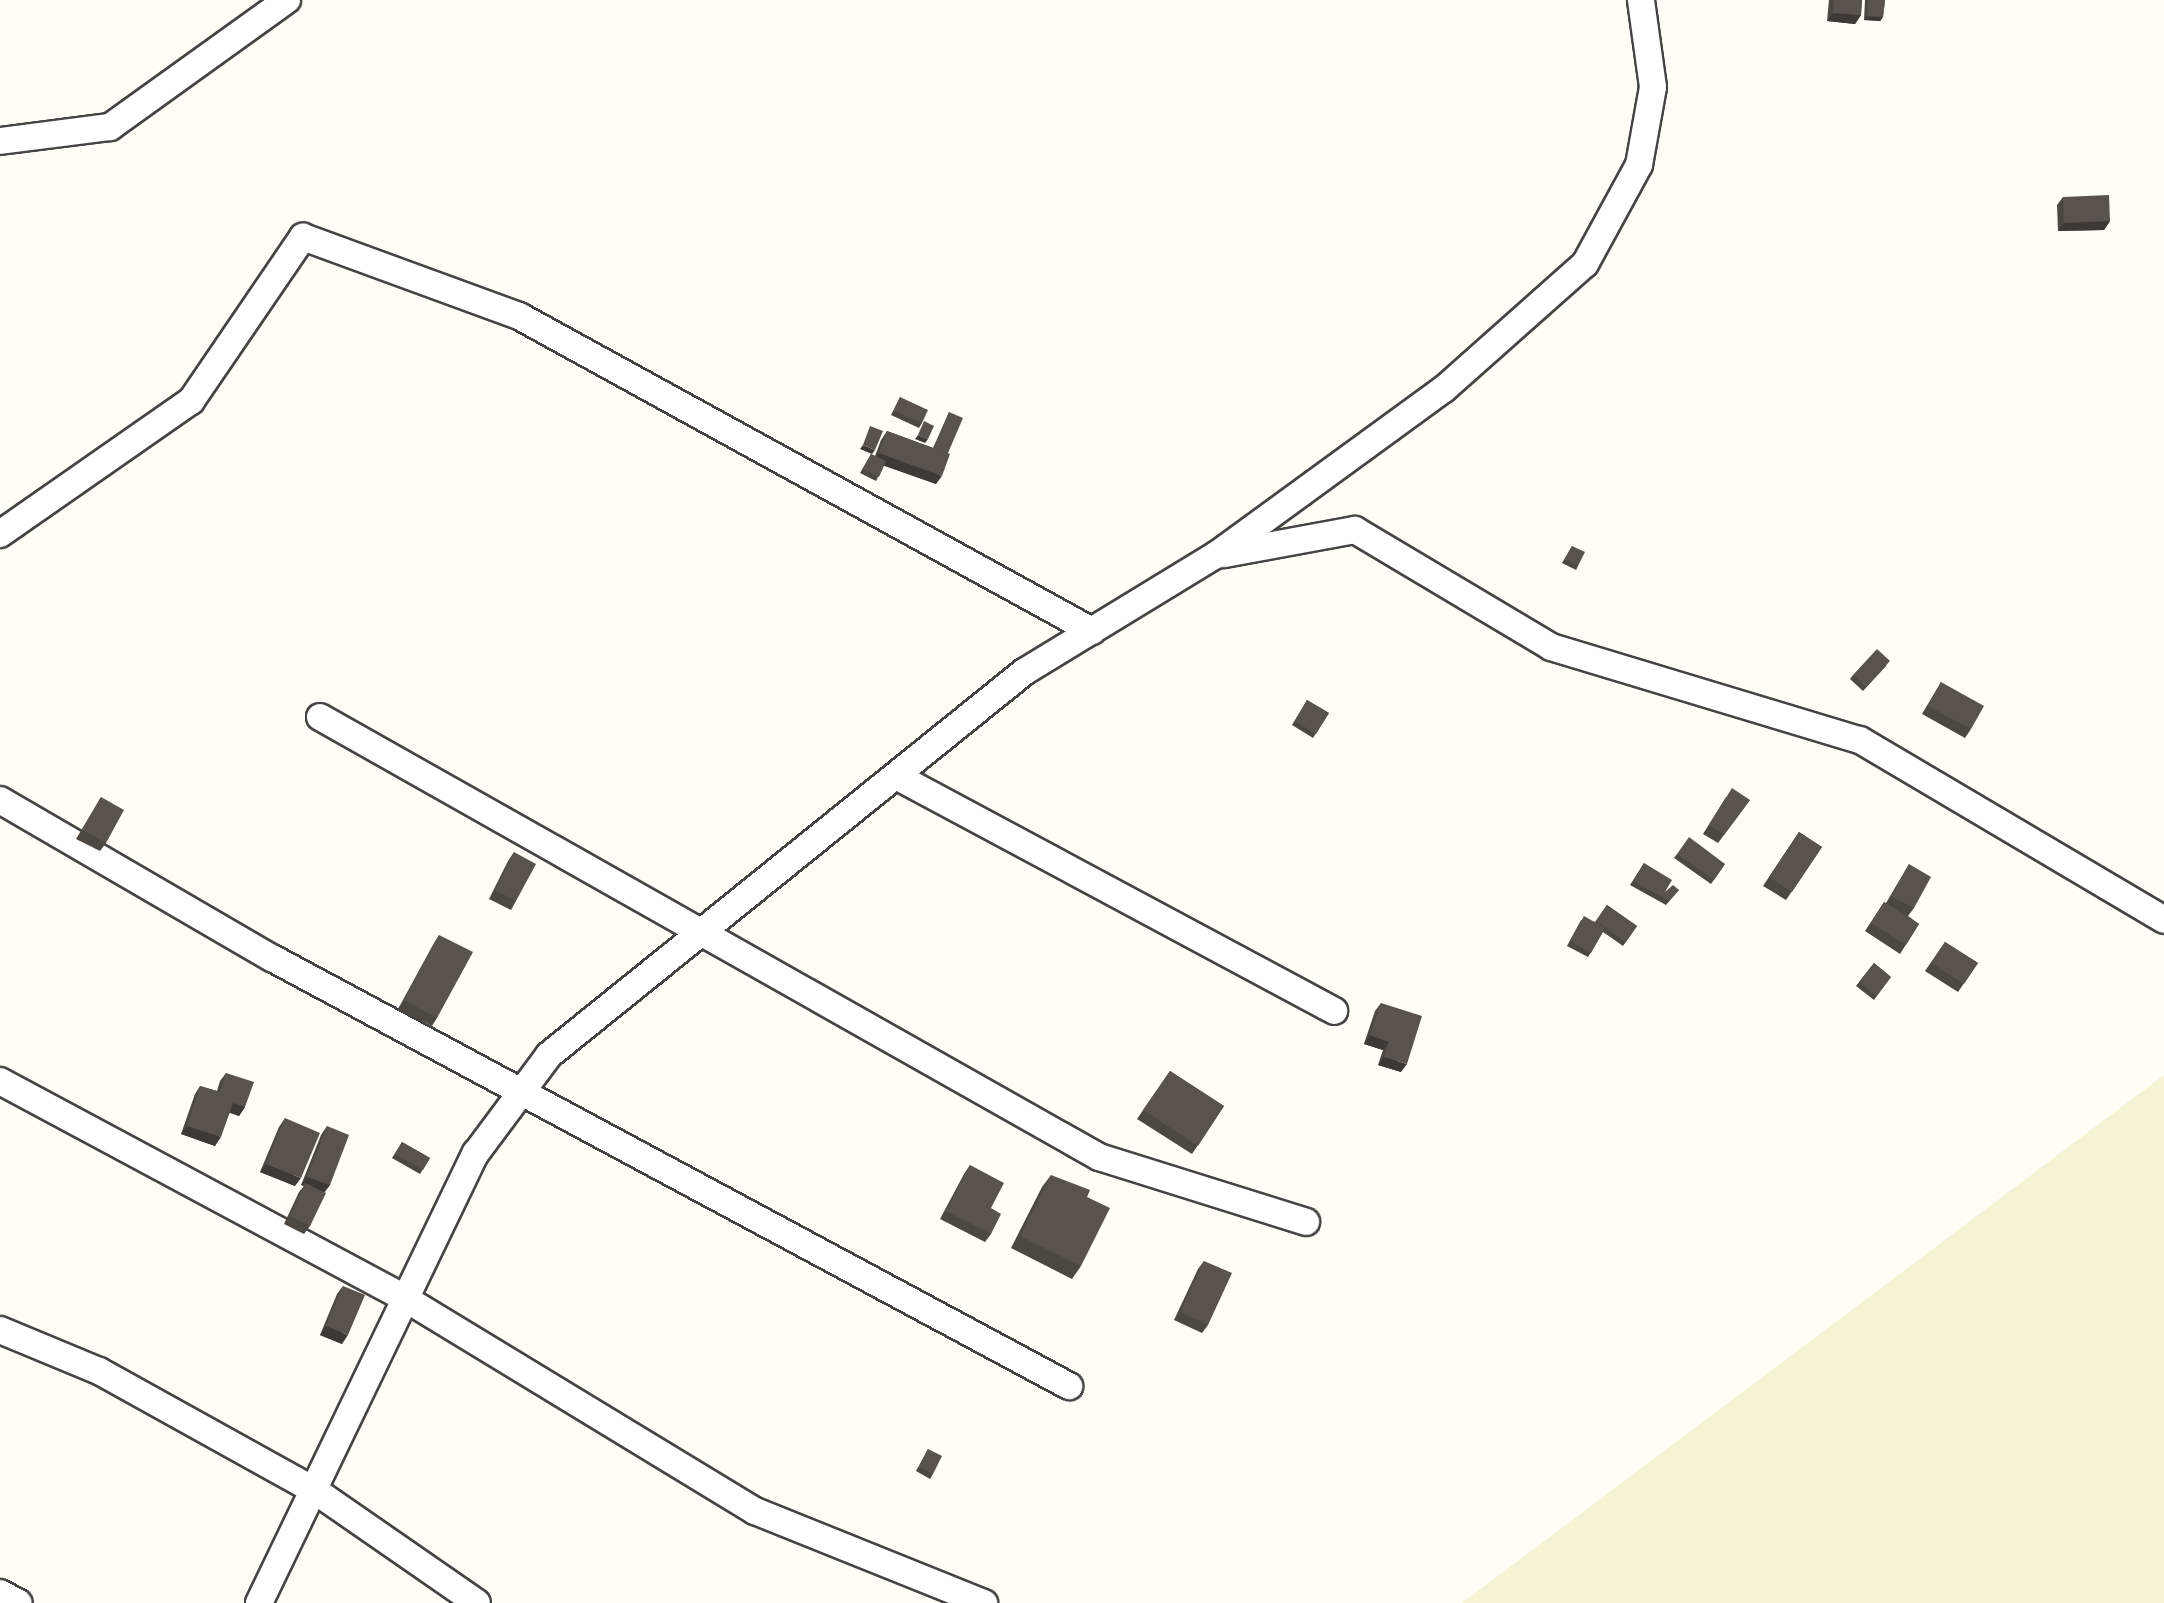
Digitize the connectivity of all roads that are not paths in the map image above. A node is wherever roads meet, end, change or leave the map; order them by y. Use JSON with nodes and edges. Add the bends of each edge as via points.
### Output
{"nodes":[{"id":1,"x":287,"y":0,"type":"edge"},
{"id":2,"x":1641,"y":0,"type":"edge"},
{"id":3,"x":0,"y":141,"type":"edge"},
{"id":4,"x":0,"y":534,"type":"edge"},
{"id":5,"x":1216,"y":555,"type":"junction"},
{"id":6,"x":1092,"y":631,"type":"junction"},
{"id":7,"x":320,"y":717,"type":"dead end"},
{"id":8,"x":898,"y":777,"type":"junction"},
{"id":9,"x":0,"y":800,"type":"edge"},
{"id":10,"x":2164,"y":920,"type":"edge"},
{"id":11,"x":708,"y":933,"type":"junction"},
{"id":12,"x":1334,"y":1011,"type":"dead end"},
{"id":13,"x":0,"y":1081,"type":"edge"},
{"id":14,"x":521,"y":1092,"type":"junction"},
{"id":15,"x":1306,"y":1222,"type":"dead end"},
{"id":16,"x":406,"y":1299,"type":"junction"},
{"id":17,"x":0,"y":1330,"type":"edge"},
{"id":18,"x":1069,"y":1386,"type":"dead end"},
{"id":19,"x":314,"y":1490,"type":"junction"},
{"id":20,"x":0,"y":1593,"type":"edge"},
{"id":21,"x":19,"y":1603,"type":"edge"},
{"id":22,"x":259,"y":1603,"type":"edge"},
{"id":23,"x":477,"y":1603,"type":"edge"},
{"id":24,"x":984,"y":1603,"type":"edge"}],
"edges":[{"from":1,"to":3,"type":"street","via":[[110,127]]},
{"from":2,"to":5,"type":"street","via":[[1653,87],[1639,165],[1585,264],[1444,389]]},
{"from":4,"to":6,"type":"street","via":[[191,401],[303,237],[519,316]]},
{"from":5,"to":6,"type":"street"},
{"from":5,"to":10,"type":"street","via":[[1355,530],[1551,647],[1860,740]]},
{"from":6,"to":8,"type":"street","via":[[1024,672]]},
{"from":7,"to":11,"type":"street"},
{"from":8,"to":11,"type":"street"},
{"from":8,"to":12,"type":"street"},
{"from":9,"to":14,"type":"street"},
{"from":11,"to":14,"type":"street","via":[[549,1055]]},
{"from":11,"to":15,"type":"street","via":[[1099,1157]]},
{"from":13,"to":16,"type":"street"},
{"from":14,"to":16,"type":"street","via":[[476,1153]]},
{"from":14,"to":18,"type":"street"},
{"from":16,"to":19,"type":"street"},
{"from":16,"to":24,"type":"street","via":[[755,1511]]},
{"from":17,"to":19,"type":"street","via":[[99,1371]]},
{"from":19,"to":22,"type":"street"},
{"from":19,"to":23,"type":"street"},
{"from":20,"to":21,"type":"street"}]}
